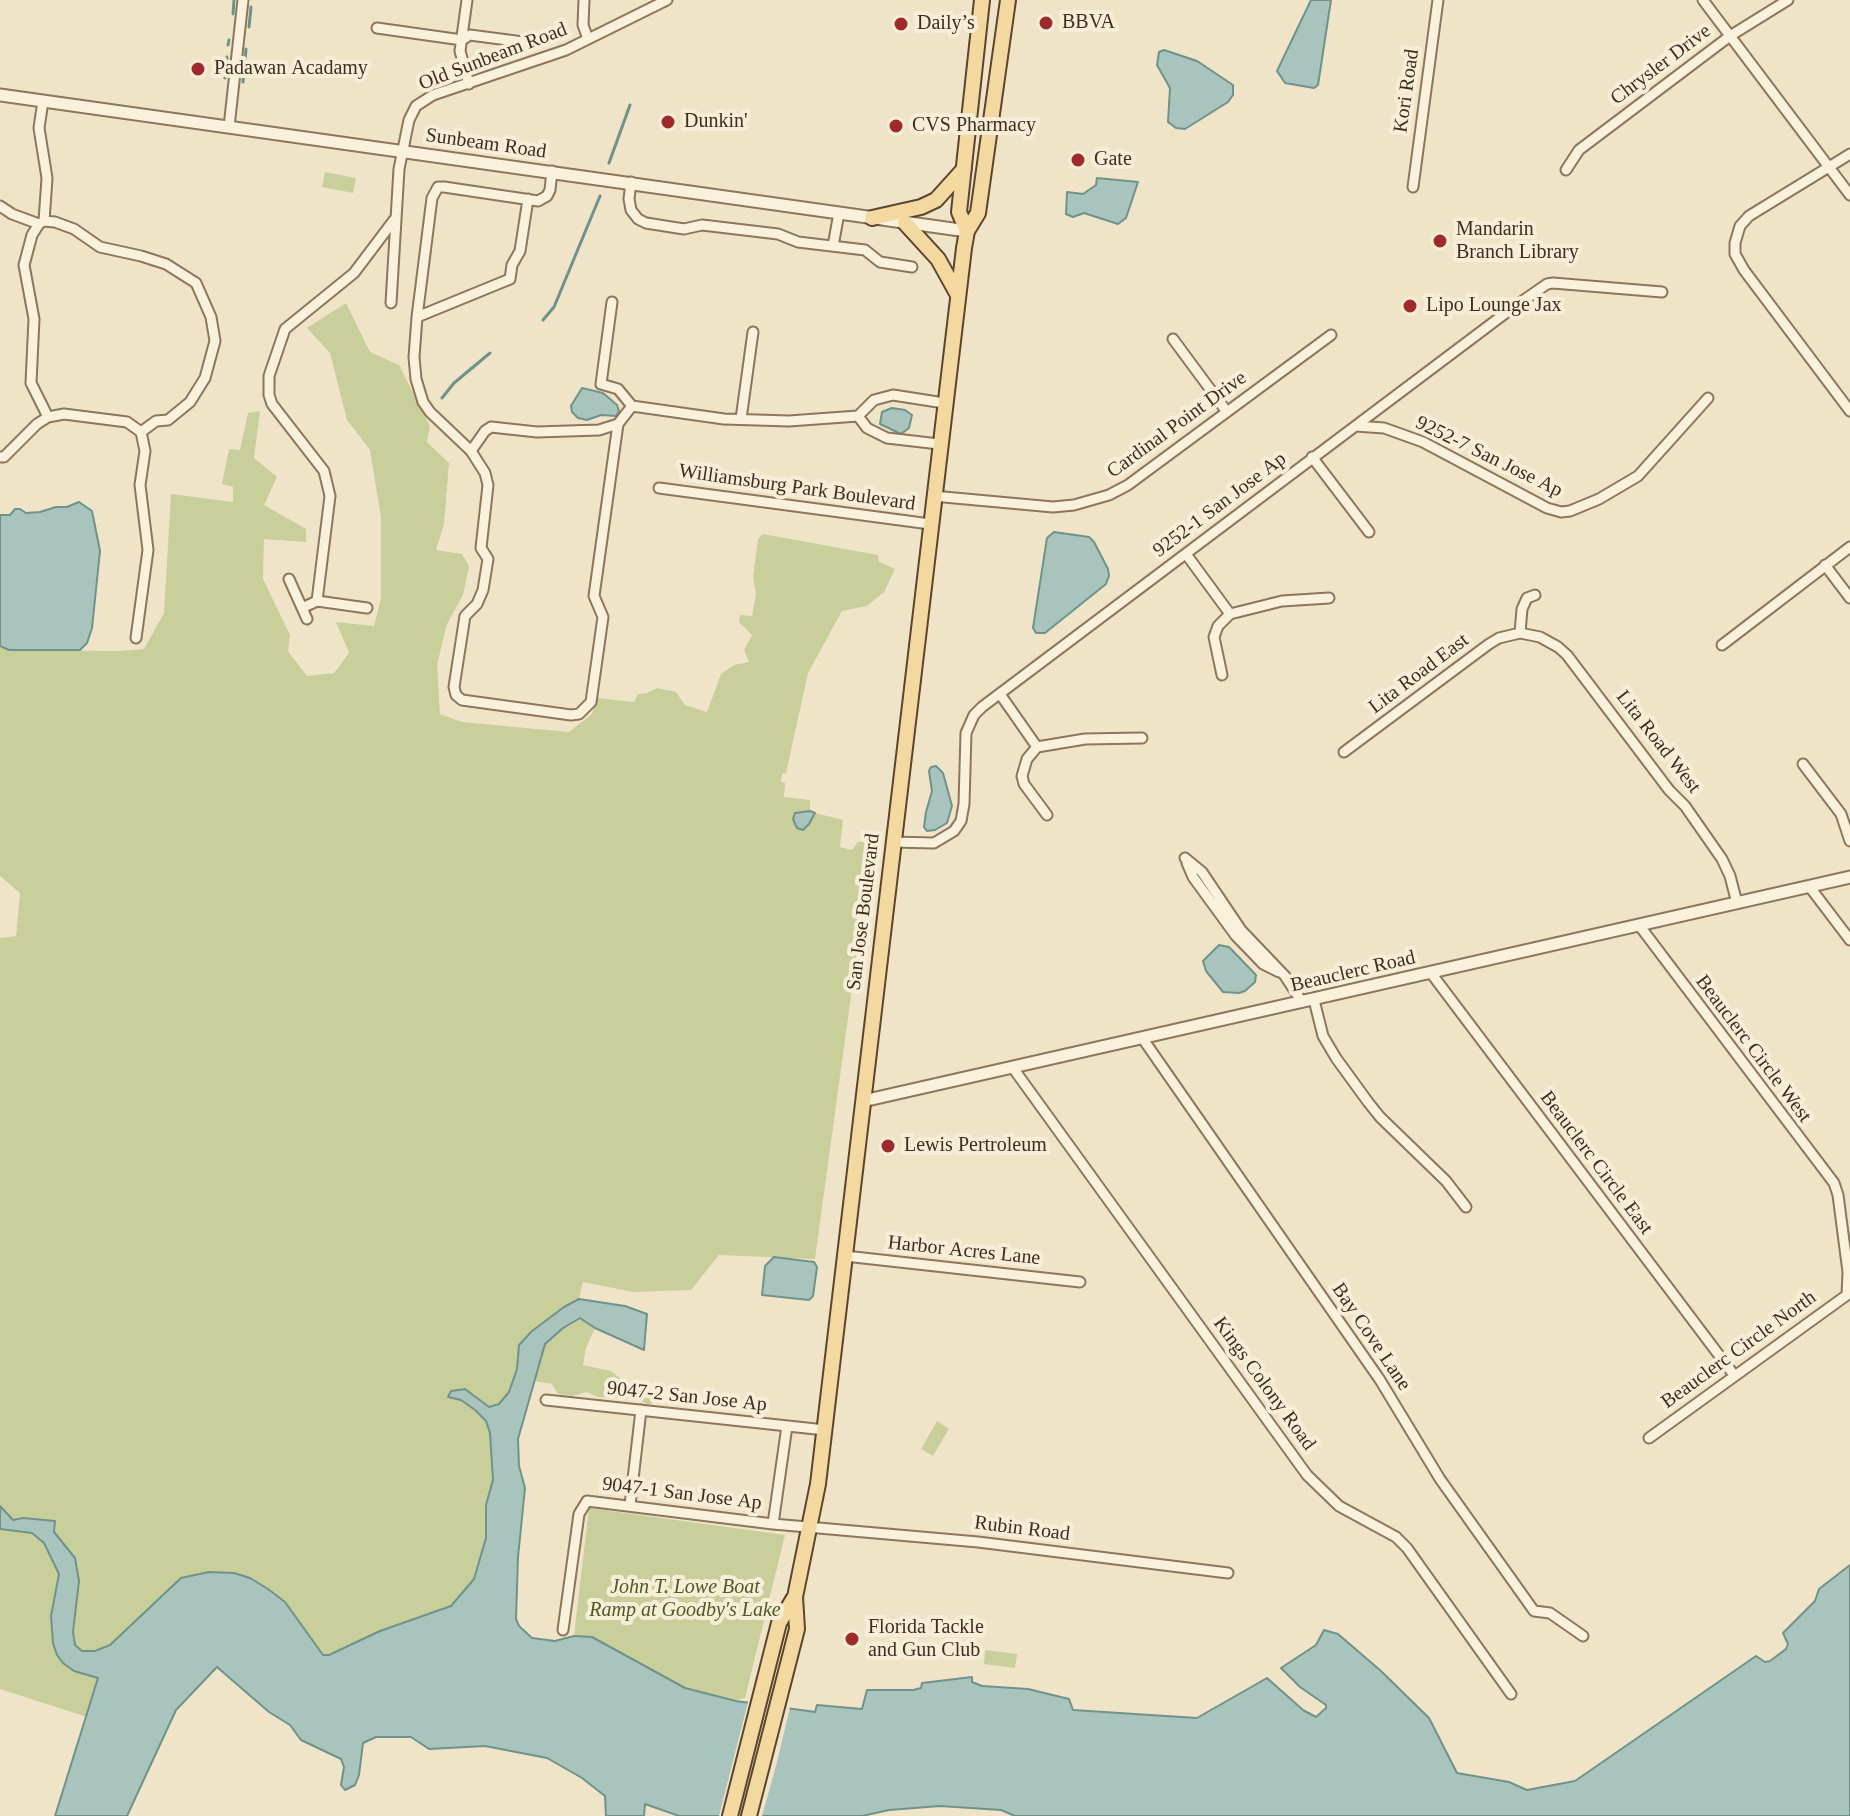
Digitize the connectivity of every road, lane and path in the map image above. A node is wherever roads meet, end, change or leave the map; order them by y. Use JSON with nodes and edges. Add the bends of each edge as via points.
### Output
{"nodes":[{"id":1,"x":243,"y":0,"type":"edge"},
{"id":2,"x":467,"y":0,"type":"edge"},
{"id":3,"x":584,"y":0,"type":"edge"},
{"id":4,"x":667,"y":0,"type":"edge"},
{"id":5,"x":982,"y":0,"type":"edge"},
{"id":6,"x":1008,"y":0,"type":"edge"},
{"id":7,"x":1438,"y":0,"type":"edge"},
{"id":8,"x":1703,"y":0,"type":"edge"},
{"id":9,"x":1788,"y":0,"type":"edge"},
{"id":10,"x":377,"y":28,"type":"dead end"},
{"id":11,"x":1730,"y":36,"type":"junction"},
{"id":12,"x":588,"y":39,"type":"junction"},
{"id":13,"x":462,"y":40,"type":"junction"},
{"id":14,"x":523,"y":42,"type":"dead end"},
{"id":15,"x":469,"y":84,"type":"junction"},
{"id":16,"x":0,"y":95,"type":"edge"},
{"id":17,"x":42,"y":106,"type":"junction"},
{"id":18,"x":229,"y":127,"type":"junction"},
{"id":19,"x":401,"y":150,"type":"junction"},
{"id":20,"x":1850,"y":154,"type":"edge"},
{"id":21,"x":1829,"y":167,"type":"junction"},
{"id":22,"x":964,"y":169,"type":"junction"},
{"id":23,"x":1566,"y":170,"type":"dead end"},
{"id":24,"x":552,"y":171,"type":"junction"},
{"id":25,"x":631,"y":182,"type":"junction"},
{"id":26,"x":1413,"y":187,"type":"dead end"},
{"id":27,"x":1850,"y":195,"type":"edge"},
{"id":28,"x":528,"y":199,"type":"junction"},
{"id":29,"x":0,"y":206,"type":"edge"},
{"id":30,"x":839,"y":213,"type":"junction"},
{"id":31,"x":872,"y":218,"type":"junction"},
{"id":32,"x":394,"y":220,"type":"junction"},
{"id":33,"x":42,"y":223,"type":"junction"},
{"id":34,"x":905,"y":223,"type":"junction"},
{"id":35,"x":967,"y":231,"type":"junction"},
{"id":36,"x":833,"y":246,"type":"junction"},
{"id":37,"x":912,"y":267,"type":"dead end"},
{"id":38,"x":1662,"y":292,"type":"dead end"},
{"id":39,"x":958,"y":295,"type":"junction"},
{"id":40,"x":612,"y":302,"type":"dead end"},
{"id":41,"x":391,"y":303,"type":"dead end"},
{"id":42,"x":417,"y":317,"type":"junction"},
{"id":43,"x":753,"y":332,"type":"dead end"},
{"id":44,"x":1331,"y":335,"type":"dead end"},
{"id":45,"x":1173,"y":339,"type":"dead end"},
{"id":46,"x":1708,"y":398,"type":"dead end"},
{"id":47,"x":944,"y":403,"type":"junction"},
{"id":48,"x":632,"y":406,"type":"junction"},
{"id":49,"x":1850,"y":411,"type":"edge"},
{"id":50,"x":1227,"y":412,"type":"junction"},
{"id":51,"x":858,"y":416,"type":"junction"},
{"id":52,"x":48,"y":417,"type":"junction"},
{"id":53,"x":741,"y":419,"type":"junction"},
{"id":54,"x":618,"y":424,"type":"junction"},
{"id":55,"x":1356,"y":426,"type":"junction"},
{"id":56,"x":141,"y":432,"type":"junction"},
{"id":57,"x":939,"y":444,"type":"junction"},
{"id":58,"x":471,"y":451,"type":"junction"},
{"id":59,"x":0,"y":457,"type":"edge"},
{"id":60,"x":1312,"y":457,"type":"junction"},
{"id":61,"x":659,"y":488,"type":"dead end"},
{"id":62,"x":933,"y":496,"type":"junction"},
{"id":63,"x":930,"y":524,"type":"junction"},
{"id":64,"x":1369,"y":532,"type":"dead end"},
{"id":65,"x":1850,"y":547,"type":"edge"},
{"id":66,"x":1186,"y":554,"type":"junction"},
{"id":67,"x":1825,"y":565,"type":"junction"},
{"id":68,"x":289,"y":579,"type":"dead end"},
{"id":69,"x":1535,"y":595,"type":"dead end"},
{"id":70,"x":1329,"y":598,"type":"dead end"},
{"id":71,"x":1850,"y":598,"type":"edge"},
{"id":72,"x":317,"y":601,"type":"junction"},
{"id":73,"x":302,"y":608,"type":"junction"},
{"id":74,"x":367,"y":608,"type":"dead end"},
{"id":75,"x":1230,"y":614,"type":"junction"},
{"id":76,"x":307,"y":619,"type":"dead end"},
{"id":77,"x":1520,"y":633,"type":"junction"},
{"id":78,"x":136,"y":638,"type":"dead end"},
{"id":79,"x":1722,"y":645,"type":"dead end"},
{"id":80,"x":1222,"y":675,"type":"dead end"},
{"id":81,"x":1000,"y":694,"type":"junction"},
{"id":82,"x":1142,"y":738,"type":"dead end"},
{"id":83,"x":1037,"y":747,"type":"junction"},
{"id":84,"x":1344,"y":752,"type":"dead end"},
{"id":85,"x":1803,"y":764,"type":"dead end"},
{"id":86,"x":1047,"y":815,"type":"dead end"},
{"id":87,"x":1850,"y":841,"type":"edge"},
{"id":88,"x":892,"y":842,"type":"junction"},
{"id":89,"x":1850,"y":877,"type":"edge"},
{"id":90,"x":1809,"y":886,"type":"junction"},
{"id":91,"x":1737,"y":903,"type":"junction"},
{"id":92,"x":1227,"y":917,"type":"junction"},
{"id":93,"x":1639,"y":925,"type":"junction"},
{"id":94,"x":1850,"y":940,"type":"edge"},
{"id":95,"x":1431,"y":973,"type":"junction"},
{"id":96,"x":1308,"y":1001,"type":"junction"},
{"id":97,"x":1143,"y":1039,"type":"junction"},
{"id":98,"x":1013,"y":1068,"type":"junction"},
{"id":99,"x":863,"y":1101,"type":"junction"},
{"id":100,"x":1838,"y":1195,"type":"joint"},
{"id":101,"x":1466,"y":1207,"type":"dead end"},
{"id":102,"x":845,"y":1256,"type":"junction"},
{"id":103,"x":1080,"y":1282,"type":"dead end"},
{"id":104,"x":1734,"y":1375,"type":"junction"},
{"id":105,"x":546,"y":1400,"type":"dead end"},
{"id":106,"x":641,"y":1410,"type":"junction"},
{"id":107,"x":787,"y":1426,"type":"junction"},
{"id":108,"x":825,"y":1430,"type":"junction"},
{"id":109,"x":1649,"y":1438,"type":"dead end"},
{"id":110,"x":630,"y":1505,"type":"junction"},
{"id":111,"x":773,"y":1524,"type":"junction"},
{"id":112,"x":811,"y":1526,"type":"junction"},
{"id":113,"x":1228,"y":1573,"type":"dead end"},
{"id":114,"x":795,"y":1597,"type":"junction"},
{"id":115,"x":563,"y":1630,"type":"dead end"},
{"id":116,"x":1583,"y":1636,"type":"dead end"},
{"id":117,"x":1511,"y":1694,"type":"dead end"},
{"id":118,"x":730,"y":1816,"type":"edge"},
{"id":119,"x":749,"y":1816,"type":"edge"}],
"edges":[{"from":1,"to":18,"type":"street"},
{"from":2,"to":13,"type":"street"},
{"from":3,"to":12,"type":"street"},
{"from":4,"to":12,"type":"street","name":"Old Sunbeam Road"},
{"from":5,"to":22,"type":"main road","name":"San Jose Boulevard"},
{"from":6,"to":35,"type":"main road","name":"San Jose Boulevard","via":[[978,213]]},
{"from":7,"to":26,"type":"street","name":"Kori Road"},
{"from":8,"to":11,"type":"street"},
{"from":9,"to":11,"type":"street","name":"Chrysler Drive"},
{"from":10,"to":13,"type":"street"},
{"from":11,"to":21,"type":"street"},
{"from":11,"to":23,"type":"street","name":"Chrysler Drive","via":[[1579,150]]},
{"from":12,"to":15,"type":"street","name":"Old Sunbeam Road"},
{"from":13,"to":14,"type":"street","via":[[470,35]]},
{"from":13,"to":15,"type":"street"},
{"from":15,"to":19,"type":"street","name":"Old Sunbeam Road","via":[[416,106]]},
{"from":16,"to":17,"type":"street","name":"Sunbeam Road"},
{"from":17,"to":18,"type":"street","name":"Sunbeam Road"},
{"from":17,"to":33,"type":"street","via":[[39,128],[47,178]]},
{"from":18,"to":19,"type":"street","name":"Sunbeam Road"},
{"from":19,"to":24,"type":"street","name":"Sunbeam Road"},
{"from":19,"to":32,"type":"street","name":"Old Sunbeam Road"},
{"from":20,"to":21,"type":"street"},
{"from":21,"to":27,"type":"street"},
{"from":21,"to":49,"type":"street","via":[[1749,216],[1740,226],[1735,254]]},
{"from":22,"to":31,"type":"main road","via":[[936,200]]},
{"from":22,"to":35,"type":"main road","name":"San Jose Boulevard","via":[[959,212]]},
{"from":24,"to":25,"type":"street","name":"Sunbeam Road"},
{"from":24,"to":28,"type":"street","via":[[547,196]]},
{"from":25,"to":30,"type":"street","name":"Sunbeam Road"},
{"from":25,"to":36,"type":"street","via":[[631,210],[646,223],[684,229],[718,226]]},
{"from":28,"to":42,"type":"street","via":[[510,279]]},
{"from":28,"to":42,"type":"street","via":[[444,187],[433,191]]},
{"from":29,"to":33,"type":"street"},
{"from":30,"to":31,"type":"street","name":"Sunbeam Road"},
{"from":30,"to":36,"type":"street"},
{"from":31,"to":34,"type":"street","name":"Sunbeam Road"},
{"from":32,"to":41,"type":"street","name":"Old Sunbeam Road"},
{"from":32,"to":72,"type":"street","via":[[354,273],[285,329],[269,376],[272,404],[324,471],[330,496]]},
{"from":33,"to":52,"type":"street","via":[[24,265],[34,319],[31,383]]},
{"from":33,"to":56,"type":"street","via":[[55,222],[100,247],[166,264],[196,283],[215,341],[205,378],[190,402]]},
{"from":34,"to":35,"type":"street","name":"Sunbeam Road"},
{"from":34,"to":39,"type":"main road","via":[[938,259]]},
{"from":35,"to":39,"type":"main road","name":"San Jose Boulevard"},
{"from":36,"to":37,"type":"street","via":[[865,250],[880,262]]},
{"from":38,"to":55,"type":"street","name":"9252-1 San Jose Ap","via":[[1547,284]]},
{"from":39,"to":47,"type":"main road","name":"San Jose Boulevard"},
{"from":40,"to":48,"type":"street","via":[[601,384],[618,389]]},
{"from":42,"to":58,"type":"street","via":[[414,357],[423,402]]},
{"from":43,"to":53,"type":"street"},
{"from":44,"to":50,"type":"street","name":"Cardinal Point Drive"},
{"from":45,"to":50,"type":"street"},
{"from":46,"to":55,"type":"street","name":"9252-7 San Jose Ap","via":[[1638,476],[1587,505],[1561,512],[1423,442],[1384,428]]},
{"from":47,"to":51,"type":"street","via":[[893,395],[874,400]]},
{"from":47,"to":57,"type":"main road","name":"San Jose Boulevard"},
{"from":48,"to":53,"type":"street"},
{"from":48,"to":54,"type":"street"},
{"from":50,"to":62,"type":"street","name":"Cardinal Point Drive","via":[[1128,485],[1095,500],[1053,507]]},
{"from":51,"to":53,"type":"street"},
{"from":51,"to":57,"type":"street","via":[[867,428],[887,438]]},
{"from":52,"to":56,"type":"street","via":[[64,414],[127,422]]},
{"from":52,"to":59,"type":"street"},
{"from":54,"to":58,"type":"street","via":[[562,432],[491,427]]},
{"from":54,"to":58,"type":"street","via":[[594,596],[603,617],[591,702],[579,714],[470,702],[456,695],[465,616],[483,590],[488,559],[481,548],[488,485]]},
{"from":55,"to":60,"type":"street","name":"9252-1 San Jose Ap"},
{"from":56,"to":78,"type":"street","via":[[145,451],[140,485],[148,550]]},
{"from":57,"to":62,"type":"main road","name":"San Jose Boulevard"},
{"from":60,"to":64,"type":"street"},
{"from":60,"to":66,"type":"street","name":"9252-1 San Jose Ap"},
{"from":61,"to":63,"type":"street","name":"Williamsburg Park Boulevard"},
{"from":62,"to":63,"type":"main road","name":"San Jose Boulevard"},
{"from":63,"to":88,"type":"main road","name":"San Jose Boulevard"},
{"from":65,"to":67,"type":"street"},
{"from":66,"to":75,"type":"street"},
{"from":66,"to":81,"type":"street","name":"9252-1 San Jose Ap"},
{"from":67,"to":71,"type":"street"},
{"from":67,"to":79,"type":"street"},
{"from":68,"to":73,"type":"street"},
{"from":69,"to":77,"type":"street","via":[[1522,609]]},
{"from":70,"to":75,"type":"street","via":[[1282,601]]},
{"from":72,"to":73,"type":"street"},
{"from":72,"to":74,"type":"street"},
{"from":73,"to":76,"type":"street"},
{"from":75,"to":80,"type":"street","via":[[1214,637]]},
{"from":77,"to":84,"type":"street","name":"Lita Road East","via":[[1489,644]]},
{"from":77,"to":91,"type":"street","name":"Lita Road West","via":[[1548,641],[1567,655],[1711,842],[1730,876]]},
{"from":81,"to":83,"type":"street"},
{"from":81,"to":88,"type":"street","name":"9252-1 San Jose Ap","via":[[969,724],[963,813],[954,831],[926,845]]},
{"from":82,"to":83,"type":"street"},
{"from":83,"to":86,"type":"street","via":[[1022,776]]},
{"from":85,"to":87,"type":"street","via":[[1841,814]]},
{"from":88,"to":99,"type":"main road","name":"San Jose Boulevard"},
{"from":89,"to":90,"type":"street","name":"Beauclerc Road"},
{"from":90,"to":91,"type":"street","name":"Beauclerc Road"},
{"from":90,"to":94,"type":"street"},
{"from":91,"to":93,"type":"street","name":"Beauclerc Road"},
{"from":92,"to":92,"type":"street","via":[[1202,872],[1185,858],[1193,877]]},
{"from":92,"to":96,"type":"street"},
{"from":93,"to":95,"type":"street","name":"Beauclerc Road"},
{"from":93,"to":100,"type":"street","name":"Beauclerc Circle West"},
{"from":95,"to":96,"type":"street","name":"Beauclerc Road"},
{"from":95,"to":104,"type":"street","name":"Beauclerc Circle East"},
{"from":96,"to":97,"type":"street","name":"Beauclerc Road"},
{"from":96,"to":101,"type":"street","via":[[1323,1036],[1368,1102]]},
{"from":97,"to":98,"type":"street","name":"Beauclerc Road"},
{"from":97,"to":116,"type":"street","name":"Bay Cove Lane","via":[[1534,1611],[1550,1613]]},
{"from":98,"to":99,"type":"street","name":"Beauclerc Road"},
{"from":98,"to":117,"type":"street","name":"Kings Colony Road","via":[[1307,1475],[1339,1506],[1407,1548]]},
{"from":99,"to":102,"type":"main road","name":"San Jose Boulevard"},
{"from":100,"to":104,"type":"street","name":"Beauclerc Circle North","via":[[1847,1295]]},
{"from":102,"to":103,"type":"street","name":"Harbor Acres Lane"},
{"from":102,"to":108,"type":"main road","name":"San Jose Boulevard"},
{"from":104,"to":109,"type":"street","name":"Beauclerc Circle North"},
{"from":105,"to":106,"type":"street","name":"9047-2 San Jose Ap"},
{"from":106,"to":107,"type":"street","name":"9047-2 San Jose Ap"},
{"from":106,"to":110,"type":"street"},
{"from":107,"to":108,"type":"street","name":"9047-2 San Jose Ap"},
{"from":107,"to":111,"type":"street"},
{"from":108,"to":112,"type":"main road","name":"San Jose Boulevard"},
{"from":110,"to":111,"type":"street","name":"9047-1 San Jose Ap"},
{"from":110,"to":115,"type":"street","name":"9047-1 San Jose Ap","via":[[594,1500],[582,1505]]},
{"from":111,"to":112,"type":"street","name":"9047-1 San Jose Ap"},
{"from":112,"to":113,"type":"street","name":"Rubin Road"},
{"from":112,"to":114,"type":"main road","name":"San Jose Boulevard"},
{"from":114,"to":118,"type":"main road","name":"San Jose Boulevard","via":[[779,1623]]},
{"from":114,"to":119,"type":"main road","name":"San Jose Boulevard","via":[[797,1629]]}]}
